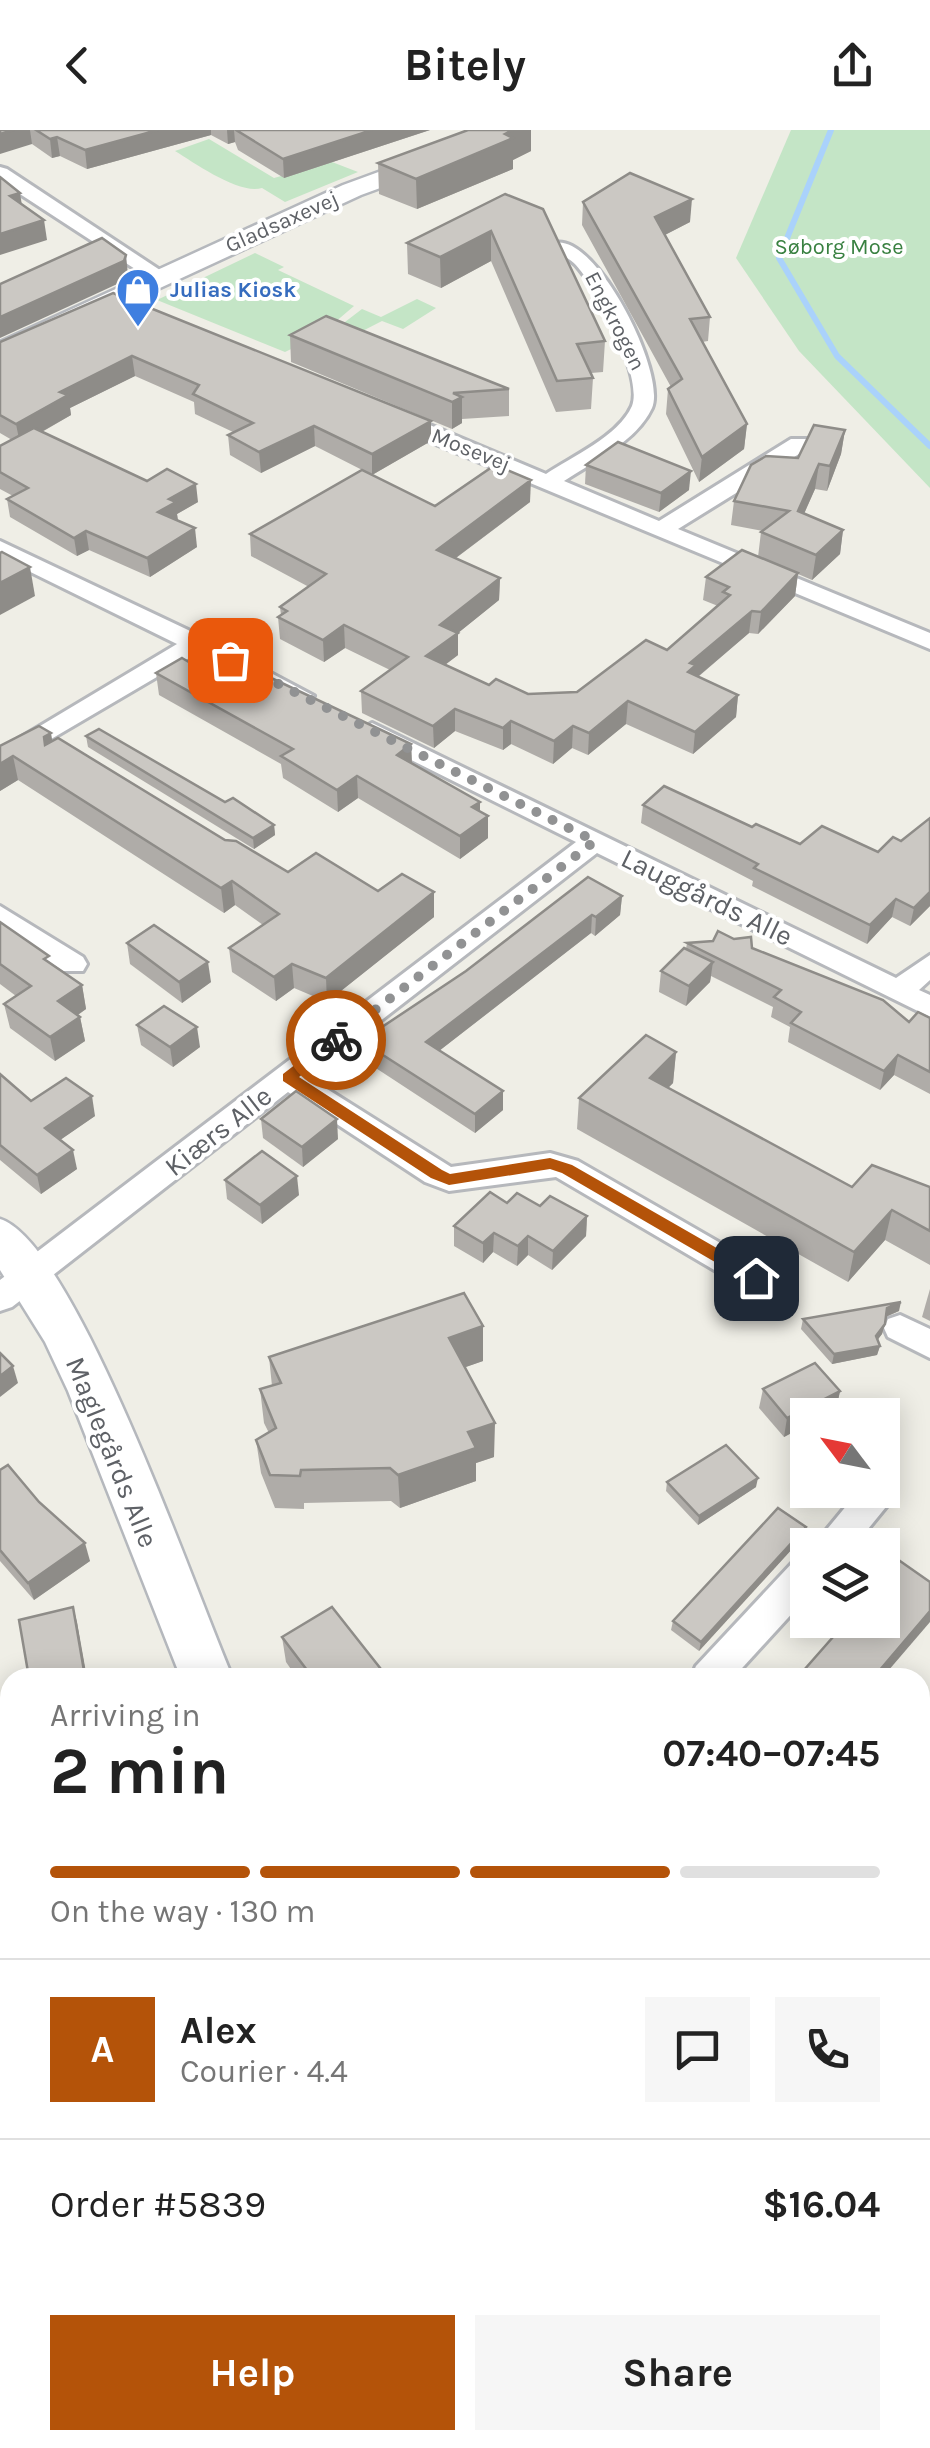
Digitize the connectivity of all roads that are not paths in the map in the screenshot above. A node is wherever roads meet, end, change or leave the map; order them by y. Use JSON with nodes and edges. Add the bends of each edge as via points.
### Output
{"nodes":[{"id":1,"x":516,"y":130,"type":"edge"},
{"id":2,"x":472,"y":136,"type":"edge"},
{"id":3,"x":0,"y":173,"type":"edge"},
{"id":4,"x":562,"y":247,"type":"edge"},
{"id":5,"x":162,"y":278,"type":"junction"},
{"id":6,"x":116,"y":299,"type":"junction"},
{"id":7,"x":150,"y":314,"type":"edge"},
{"id":8,"x":0,"y":353,"type":"edge"},
{"id":9,"x":365,"y":406,"type":"edge"},
{"id":10,"x":799,"y":444,"type":"dead end"},
{"id":11,"x":548,"y":482,"type":"junction"},
{"id":12,"x":660,"y":530,"type":"junction"},
{"id":13,"x":0,"y":548,"type":"edge"},
{"id":14,"x":930,"y":642,"type":"edge"},
{"id":15,"x":196,"y":644,"type":"junction"},
{"id":16,"x":0,"y":761,"type":"edge"},
{"id":17,"x":595,"y":841,"type":"junction"},
{"id":18,"x":0,"y":915,"type":"edge"},
{"id":19,"x":73,"y":964,"type":"dead end"},
{"id":20,"x":930,"y":964,"type":"edge"},
{"id":21,"x":899,"y":991,"type":"junction"},
{"id":22,"x":930,"y":1007,"type":"edge"},
{"id":23,"x":288,"y":1078,"type":"junction"},
{"id":24,"x":0,"y":1236,"type":"edge"},
{"id":25,"x":756,"y":1278,"type":"dead end"},
{"id":26,"x":16,"y":1286,"type":"edge"},
{"id":27,"x":900,"y":1328,"type":"dead end"},
{"id":28,"x":930,"y":1345,"type":"edge"},
{"id":29,"x":866,"y":1508,"type":"edge"},
{"id":30,"x":848,"y":1528,"type":"edge"},
{"id":31,"x":790,"y":1590,"type":"edge"},
{"id":32,"x":203,"y":1668,"type":"edge"},
{"id":33,"x":717,"y":1668,"type":"edge"}],
"edges":[{"from":1,"to":2,"type":"street","name":"Gladsaxevej"},
{"from":2,"to":5,"type":"street","name":"Gladsaxevej"},
{"from":3,"to":5,"type":"street"},
{"from":4,"to":11,"type":"street","name":"Engkrogen","via":[[586,262],[646,386],[644,404],[630,424]]},
{"from":5,"to":6,"type":"street","name":"Gladsaxevej"},
{"from":6,"to":7,"type":"street"},
{"from":6,"to":8,"type":"street","name":"Gladsaxevej"},
{"from":9,"to":11,"type":"street","name":"Mosevej"},
{"from":10,"to":12,"type":"street"},
{"from":11,"to":12,"type":"street","name":"Mosevej"},
{"from":12,"to":14,"type":"street","name":"Mosevej"},
{"from":13,"to":15,"type":"street","name":"Lauggårds Alle"},
{"from":15,"to":16,"type":"street","via":[[54,741]]},
{"from":15,"to":17,"type":"street","name":"Lauggårds Alle"},
{"from":17,"to":21,"type":"street","name":"Lauggårds Alle"},
{"from":17,"to":23,"type":"street","name":"Kiærs Alle"},
{"from":18,"to":19,"type":"street"},
{"from":20,"to":21,"type":"street"},
{"from":21,"to":22,"type":"street","name":"Lauggårds Alle"},
{"from":23,"to":25,"type":"street","via":[[449,1180],[550,1164],[567,1169]]},
{"from":23,"to":26,"type":"street","name":"Kiærs Alle"},
{"from":24,"to":26,"type":"street","name":"Maglegårds Alle"},
{"from":26,"to":32,"type":"street","name":"Maglegårds Alle","via":[[82,1370]]},
{"from":27,"to":28,"type":"street"},
{"from":29,"to":30,"type":"street"},
{"from":31,"to":33,"type":"street"}]}
